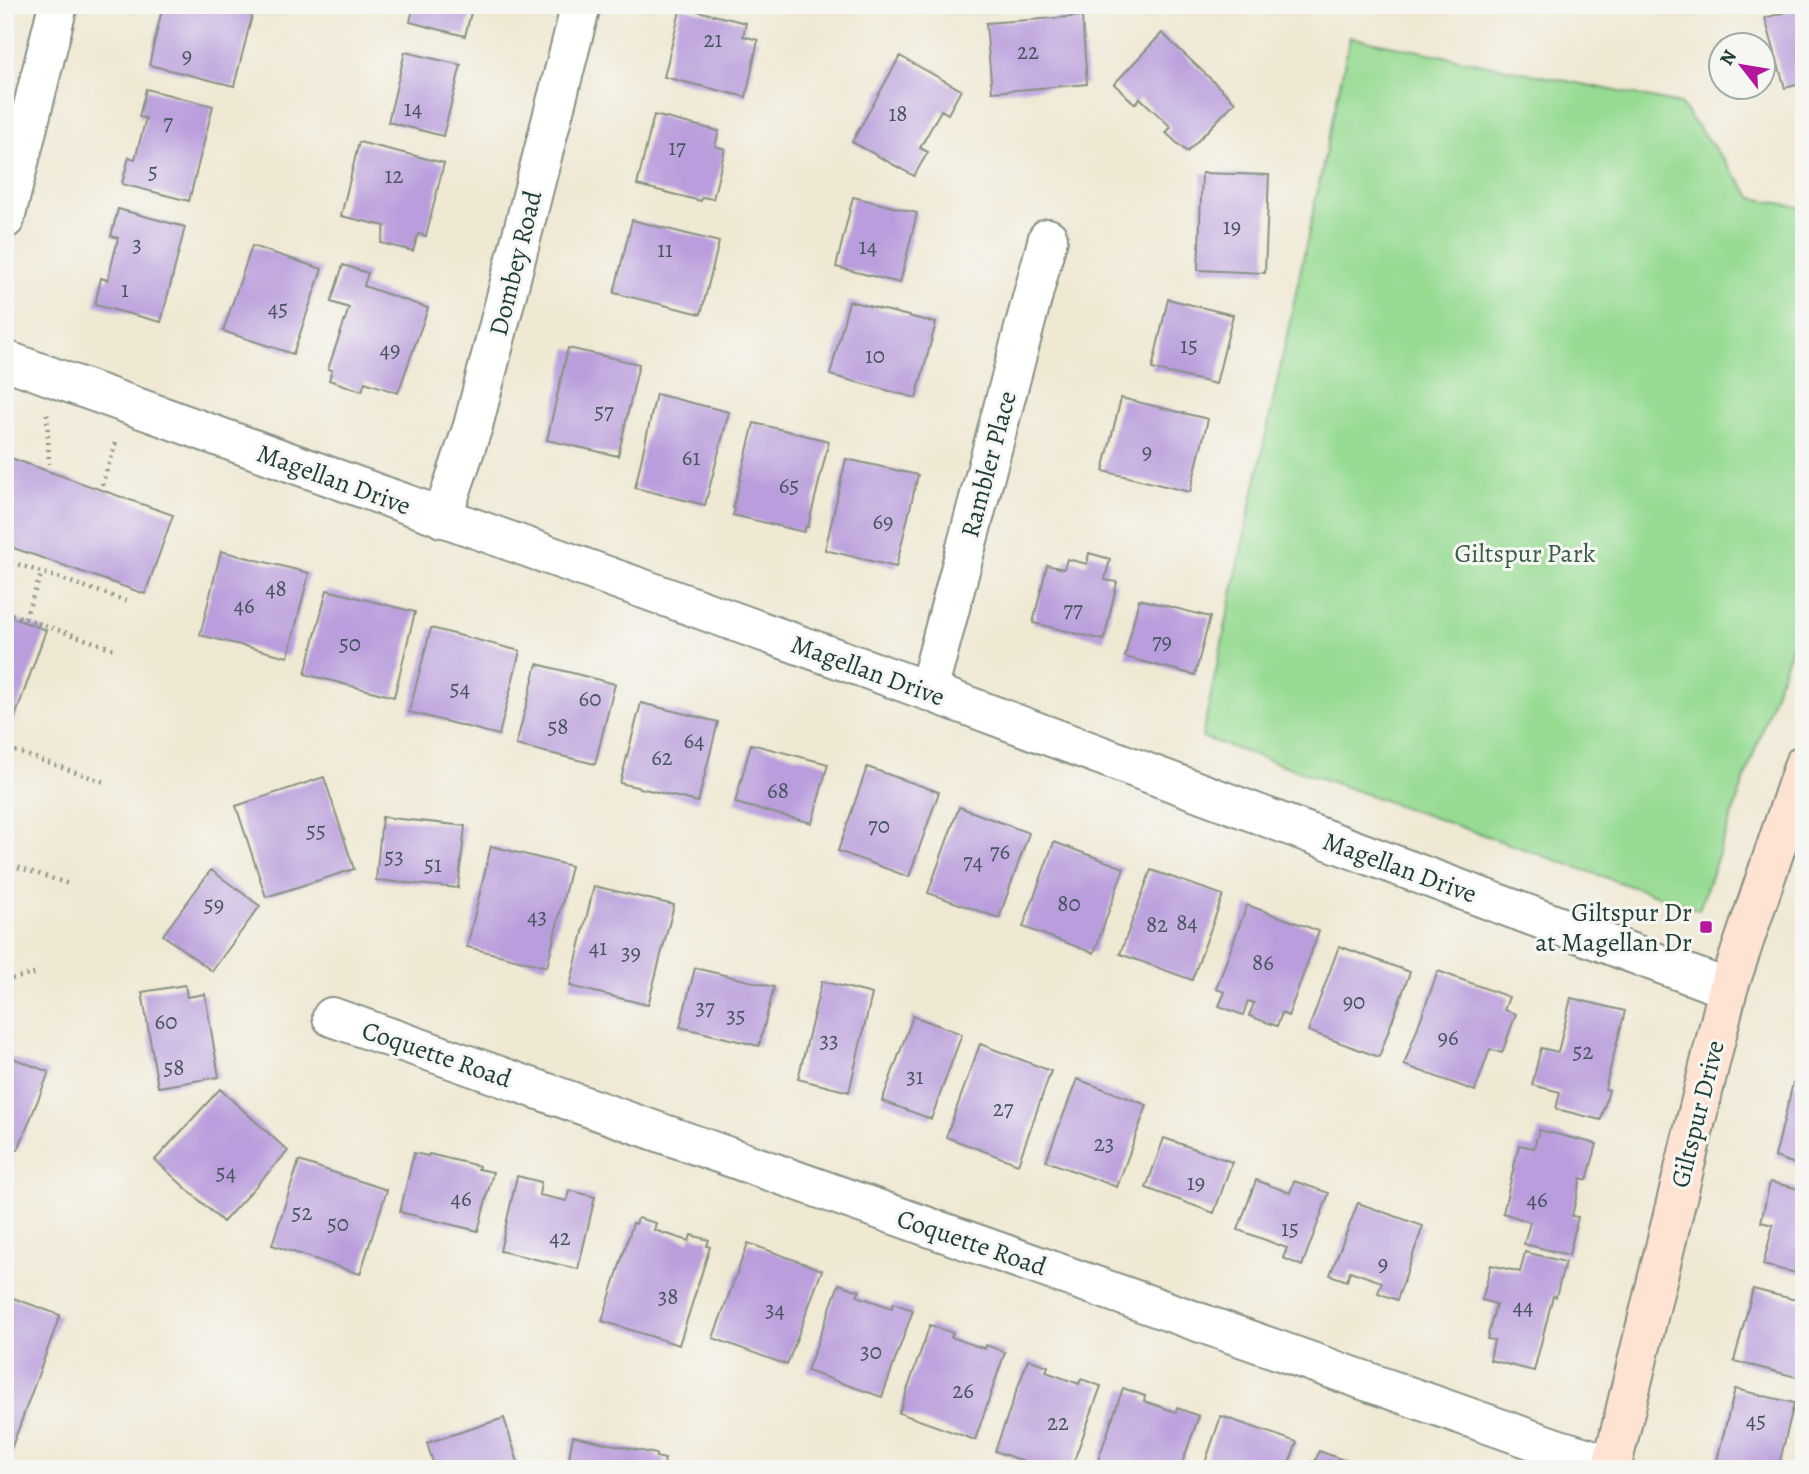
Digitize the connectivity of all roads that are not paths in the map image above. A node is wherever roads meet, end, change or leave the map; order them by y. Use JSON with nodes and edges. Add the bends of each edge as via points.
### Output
{"nodes":[{"id":1,"x":58,"y":5,"type":"edge"},
{"id":2,"x":581,"y":5,"type":"edge"},
{"id":3,"x":5,"y":219,"type":"edge"},
{"id":4,"x":1048,"y":238,"type":"dead end"},
{"id":5,"x":5,"y":360,"type":"edge"},
{"id":6,"x":442,"y":518,"type":"junction"},
{"id":7,"x":928,"y":691,"type":"junction"},
{"id":8,"x":1804,"y":764,"type":"edge"},
{"id":9,"x":1728,"y":989,"type":"junction"},
{"id":10,"x":332,"y":1017,"type":"dead end"},
{"id":11,"x":1612,"y":1467,"type":"edge"}],
"edges":[{"from":1,"to":3,"type":"street"},
{"from":2,"to":6,"type":"street","name":"Dombey Road","via":[[473,426]]},
{"from":4,"to":7,"type":"street","name":"Rambler Place"},
{"from":5,"to":6,"type":"street","name":"Magellan Drive"},
{"from":6,"to":7,"type":"street","name":"Magellan Drive"},
{"from":7,"to":9,"type":"street","name":"Magellan Drive"},
{"from":8,"to":9,"type":"street","name":"Giltspur Drive"},
{"from":9,"to":11,"type":"street","name":"Giltspur Drive"},
{"from":10,"to":11,"type":"street","name":"Coquette Road"}]}
